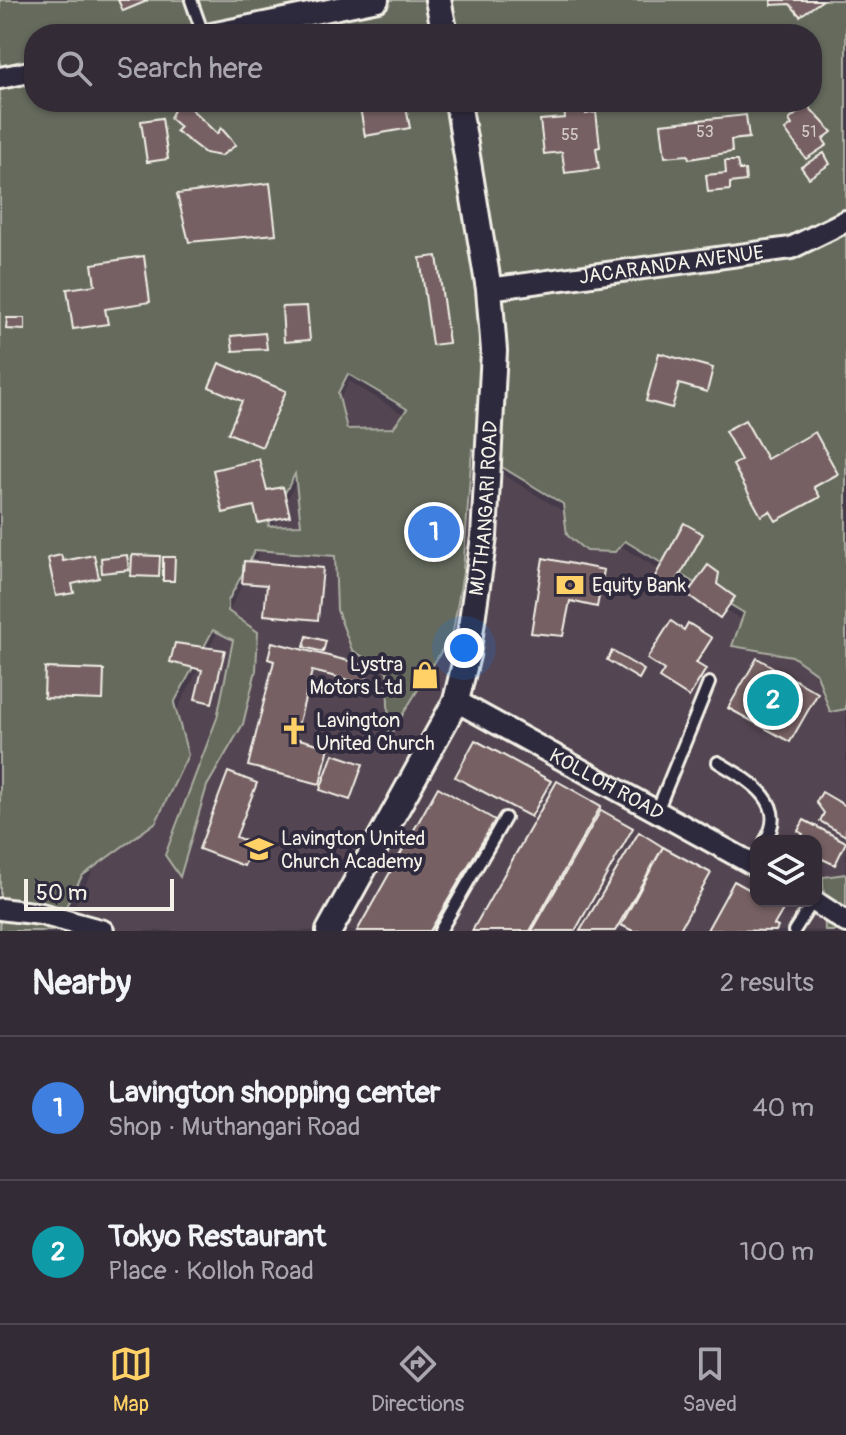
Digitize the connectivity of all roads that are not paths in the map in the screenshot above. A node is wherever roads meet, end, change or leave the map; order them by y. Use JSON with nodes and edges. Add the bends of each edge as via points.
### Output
{"nodes":[{"id":1,"x":191,"y":0,"type":"edge"},
{"id":2,"x":378,"y":0,"type":"edge"},
{"id":3,"x":438,"y":0,"type":"edge"},
{"id":4,"x":199,"y":24,"type":"edge"},
{"id":5,"x":260,"y":24,"type":"edge"},
{"id":6,"x":443,"y":24,"type":"edge"},
{"id":7,"x":24,"y":73,"type":"edge"},
{"id":8,"x":0,"y":78,"type":"edge"},
{"id":9,"x":460,"y":112,"type":"edge"},
{"id":10,"x":846,"y":221,"type":"edge"},
{"id":11,"x":489,"y":289,"type":"junction"},
{"id":12,"x":709,"y":683,"type":"dead end"},
{"id":13,"x":456,"y":701,"type":"junction"},
{"id":14,"x":718,"y":762,"type":"dead end"},
{"id":15,"x":657,"y":811,"type":"junction"},
{"id":16,"x":505,"y":818,"type":"dead end"},
{"id":17,"x":768,"y":835,"type":"edge"},
{"id":18,"x":750,"y":859,"type":"edge"},
{"id":19,"x":809,"y":907,"type":"edge"},
{"id":20,"x":822,"y":907,"type":"edge"},
{"id":21,"x":0,"y":909,"type":"edge"},
{"id":22,"x":846,"y":922,"type":"edge"},
{"id":23,"x":103,"y":931,"type":"edge"},
{"id":24,"x":329,"y":931,"type":"edge"},
{"id":25,"x":440,"y":931,"type":"edge"},
{"id":26,"x":794,"y":931,"type":"edge"}],
"edges":[{"from":1,"to":4,"type":"lane"},
{"from":2,"to":5,"type":"street"},
{"from":3,"to":6,"type":"street"},
{"from":7,"to":8,"type":"street"},
{"from":9,"to":11,"type":"street","name":"MUTHANGARI ROAD"},
{"from":10,"to":11,"type":"street","name":"JACARANDA AVENUE","via":[[791,248]]},
{"from":11,"to":13,"type":"street","name":"MUTHANGARI ROAD","via":[[494,351],[484,537]]},
{"from":12,"to":15,"type":"lane"},
{"from":13,"to":15,"type":"street","name":"KOLLOH ROAD"},
{"from":13,"to":24,"type":"street","name":"MUTHANGARI ROAD"},
{"from":14,"to":17,"type":"lane","via":[[763,793],[774,820]]},
{"from":15,"to":18,"type":"street","name":"KOLLOH ROAD"},
{"from":16,"to":25,"type":"lane"},
{"from":19,"to":26,"type":"lane"},
{"from":20,"to":22,"type":"street"},
{"from":21,"to":23,"type":"street"}]}
